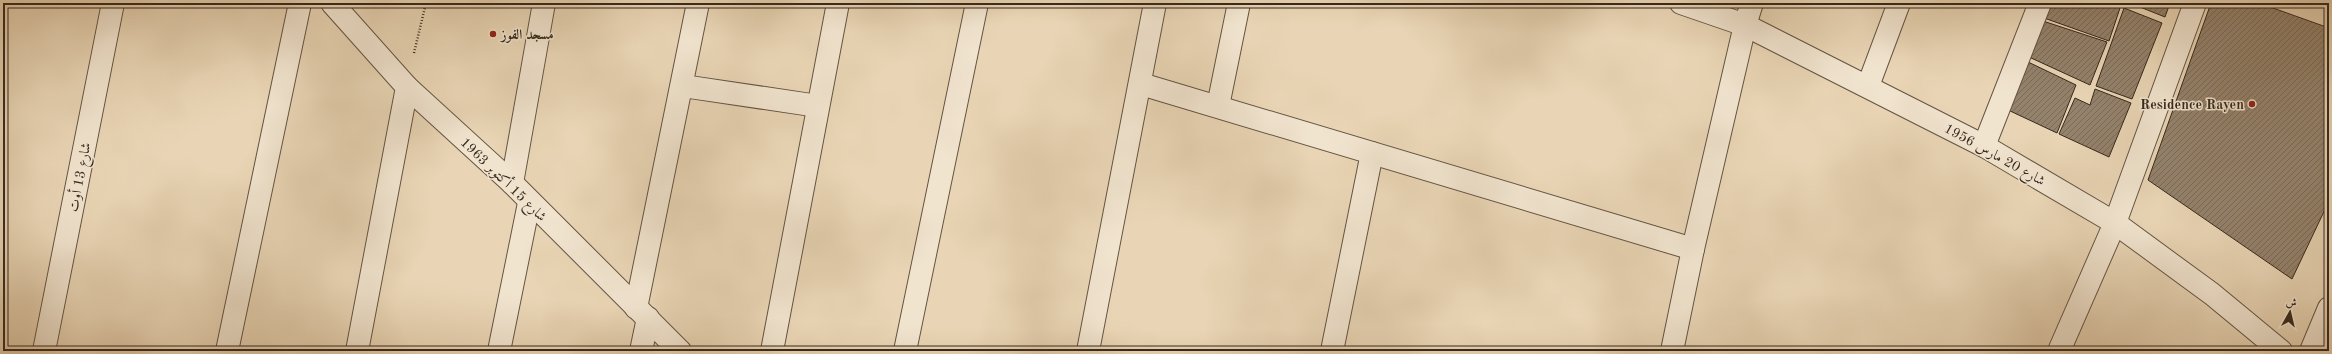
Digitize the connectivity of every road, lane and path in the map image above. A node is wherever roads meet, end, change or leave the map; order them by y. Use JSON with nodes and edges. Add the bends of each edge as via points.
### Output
{"nodes":[{"id":1,"x":113,"y":3,"type":"edge"},
{"id":2,"x":300,"y":3,"type":"edge"},
{"id":3,"x":332,"y":3,"type":"edge"},
{"id":4,"x":426,"y":3,"type":"edge"},
{"id":5,"x":544,"y":3,"type":"edge"},
{"id":6,"x":698,"y":3,"type":"edge"},
{"id":7,"x":838,"y":3,"type":"edge"},
{"id":8,"x":977,"y":3,"type":"edge"},
{"id":9,"x":1155,"y":3,"type":"edge"},
{"id":10,"x":1239,"y":3,"type":"edge"},
{"id":11,"x":1681,"y":3,"type":"edge"},
{"id":12,"x":1752,"y":3,"type":"edge"},
{"id":13,"x":1899,"y":3,"type":"edge"},
{"id":14,"x":2040,"y":3,"type":"edge"},
{"id":15,"x":2195,"y":3,"type":"edge"},
{"id":16,"x":1745,"y":24,"type":"junction"},
{"id":17,"x":1141,"y":84,"type":"junction"},
{"id":18,"x":683,"y":86,"type":"junction"},
{"id":19,"x":1868,"y":86,"type":"junction"},
{"id":20,"x":407,"y":87,"type":"junction"},
{"id":21,"x":818,"y":106,"type":"junction"},
{"id":22,"x":1218,"y":106,"type":"junction"},
{"id":23,"x":1984,"y":146,"type":"junction"},
{"id":24,"x":1372,"y":153,"type":"junction"},
{"id":25,"x":512,"y":184,"type":"junction"},
{"id":26,"x":529,"y":203,"type":"junction"},
{"id":27,"x":2115,"y":223,"type":"junction"},
{"id":28,"x":1693,"y":249,"type":"junction"},
{"id":29,"x":2329,"y":308,"type":"edge"},
{"id":30,"x":642,"y":313,"type":"junction"},
{"id":31,"x":44,"y":351,"type":"edge"},
{"id":32,"x":227,"y":351,"type":"edge"},
{"id":33,"x":357,"y":351,"type":"edge"},
{"id":34,"x":499,"y":351,"type":"edge"},
{"id":35,"x":642,"y":351,"type":"edge"},
{"id":36,"x":680,"y":351,"type":"edge"},
{"id":37,"x":772,"y":351,"type":"edge"},
{"id":38,"x":905,"y":351,"type":"edge"},
{"id":39,"x":1088,"y":351,"type":"edge"},
{"id":40,"x":1332,"y":351,"type":"edge"},
{"id":41,"x":1672,"y":351,"type":"edge"},
{"id":42,"x":2059,"y":351,"type":"edge"},
{"id":43,"x":2282,"y":351,"type":"edge"},
{"id":44,"x":2311,"y":351,"type":"edge"}],
"edges":[{"from":1,"to":31,"type":"street","name":"شارع 13 أوت"},
{"from":2,"to":32,"type":"street"},
{"from":3,"to":20,"type":"street","name":"شارع 15 أكتوبر 1963"},
{"from":4,"to":20,"type":"path"},
{"from":5,"to":25,"type":"street"},
{"from":6,"to":18,"type":"street"},
{"from":7,"to":21,"type":"street"},
{"from":8,"to":38,"type":"street"},
{"from":9,"to":17,"type":"street"},
{"from":10,"to":22,"type":"street"},
{"from":11,"to":16,"type":"street","name":"شارع 20 مارس 1956"},
{"from":12,"to":16,"type":"street"},
{"from":13,"to":19,"type":"street"},
{"from":14,"to":23,"type":"street"},
{"from":15,"to":27,"type":"street"},
{"from":16,"to":19,"type":"street","name":"شارع 20 مارس 1956"},
{"from":16,"to":28,"type":"street"},
{"from":17,"to":22,"type":"street"},
{"from":17,"to":39,"type":"street"},
{"from":18,"to":21,"type":"street"},
{"from":18,"to":30,"type":"street"},
{"from":19,"to":23,"type":"street","name":"شارع 20 مارس 1956"},
{"from":20,"to":25,"type":"street","name":"شارع 15 أكتوبر 1963"},
{"from":20,"to":33,"type":"street"},
{"from":21,"to":37,"type":"street"},
{"from":22,"to":24,"type":"street"},
{"from":23,"to":27,"type":"street","name":"شارع 20 مارس 1956"},
{"from":24,"to":28,"type":"street"},
{"from":24,"to":40,"type":"street"},
{"from":25,"to":26,"type":"street","name":"شارع 15 أكتوبر 1963"},
{"from":26,"to":30,"type":"street","name":"شارع 15 أكتوبر 1963"},
{"from":26,"to":34,"type":"street"},
{"from":27,"to":42,"type":"street"},
{"from":27,"to":43,"type":"street","name":"شارع 20 مارس 1956","via":[[2212,294]]},
{"from":28,"to":41,"type":"street"},
{"from":29,"to":44,"type":"street"},
{"from":30,"to":35,"type":"street"},
{"from":30,"to":36,"type":"street","name":"شارع 15 أكتوبر 1963"}]}
